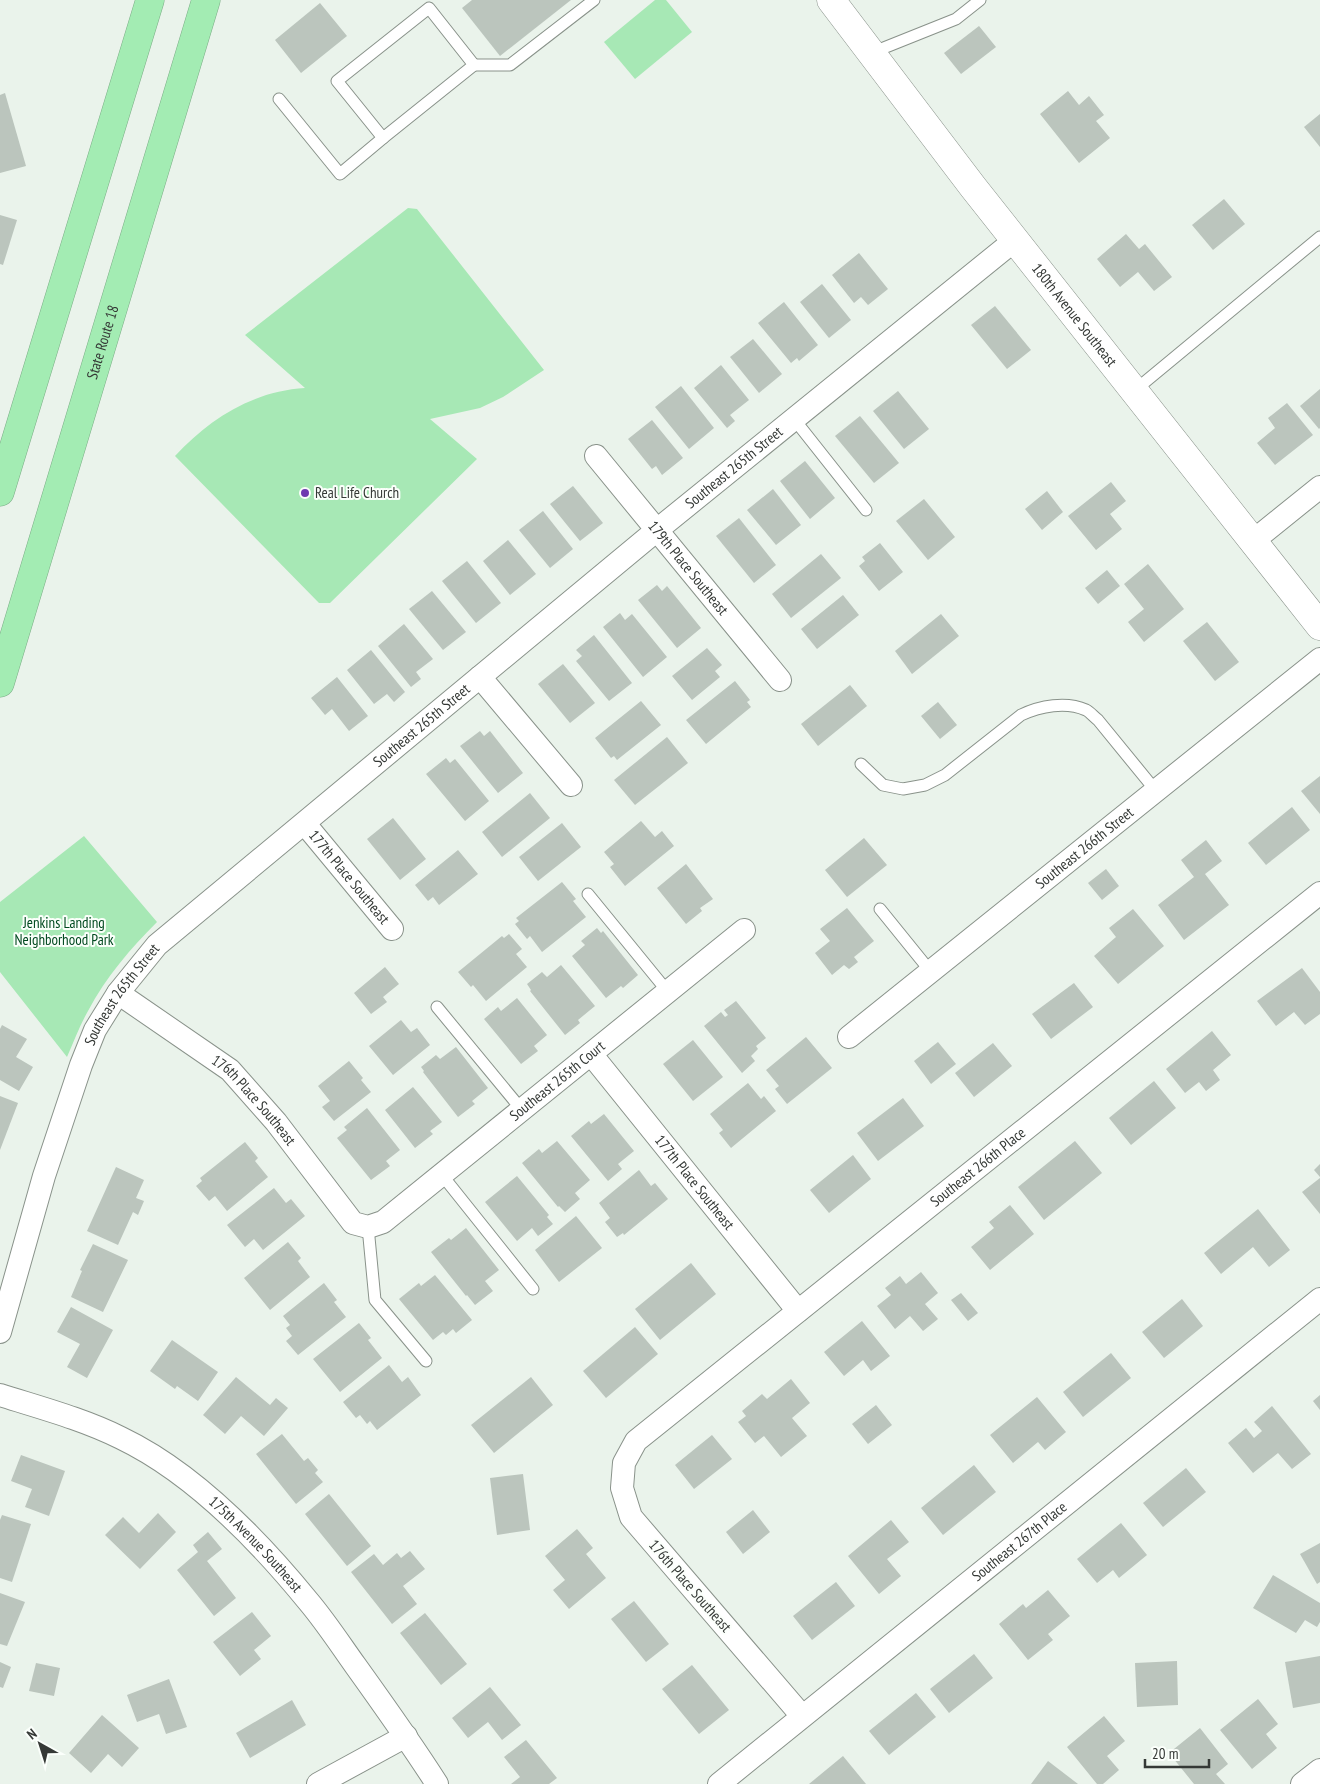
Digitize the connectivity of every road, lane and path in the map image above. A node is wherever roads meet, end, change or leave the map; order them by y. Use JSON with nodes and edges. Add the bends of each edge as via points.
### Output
{"nodes":[{"id":1,"x":150,"y":0,"type":"edge"},
{"id":2,"x":206,"y":0,"type":"edge"},
{"id":3,"x":594,"y":0,"type":"edge"},
{"id":4,"x":831,"y":0,"type":"edge"},
{"id":5,"x":980,"y":0,"type":"edge"},
{"id":6,"x":871,"y":53,"type":"junction"},
{"id":7,"x":474,"y":65,"type":"junction"},
{"id":8,"x":279,"y":99,"type":"dead end"},
{"id":9,"x":383,"y":138,"type":"junction"},
{"id":10,"x":1320,"y":237,"type":"edge"},
{"id":11,"x":1015,"y":240,"type":"junction"},
{"id":12,"x":1134,"y":391,"type":"junction"},
{"id":13,"x":794,"y":419,"type":"junction"},
{"id":14,"x":596,"y":456,"type":"dead end"},
{"id":15,"x":1320,"y":488,"type":"edge"},
{"id":16,"x":0,"y":492,"type":"edge"},
{"id":17,"x":866,"y":510,"type":"dead end"},
{"id":18,"x":657,"y":530,"type":"junction"},
{"id":19,"x":1253,"y":541,"type":"junction"},
{"id":20,"x":1320,"y":626,"type":"edge"},
{"id":21,"x":1320,"y":659,"type":"edge"},
{"id":22,"x":480,"y":677,"type":"junction"},
{"id":23,"x":780,"y":680,"type":"dead end"},
{"id":24,"x":0,"y":683,"type":"edge"},
{"id":25,"x":861,"y":764,"type":"dead end"},
{"id":26,"x":571,"y":785,"type":"dead end"},
{"id":27,"x":1156,"y":791,"type":"junction"},
{"id":28,"x":305,"y":824,"type":"junction"},
{"id":29,"x":1320,"y":893,"type":"edge"},
{"id":30,"x":588,"y":894,"type":"dead end"},
{"id":31,"x":880,"y":909,"type":"dead end"},
{"id":32,"x":392,"y":929,"type":"dead end"},
{"id":33,"x":744,"y":930,"type":"dead end"},
{"id":34,"x":931,"y":972,"type":"junction"},
{"id":35,"x":668,"y":992,"type":"junction"},
{"id":36,"x":118,"y":993,"type":"junction"},
{"id":37,"x":438,"y":1007,"type":"dead end"},
{"id":38,"x":849,"y":1037,"type":"dead end"},
{"id":39,"x":591,"y":1054,"type":"junction"},
{"id":40,"x":522,"y":1110,"type":"junction"},
{"id":41,"x":442,"y":1175,"type":"junction"},
{"id":42,"x":368,"y":1227,"type":"junction"},
{"id":43,"x":534,"y":1289,"type":"dead end"},
{"id":44,"x":1320,"y":1299,"type":"edge"},
{"id":45,"x":798,"y":1311,"type":"junction"},
{"id":46,"x":0,"y":1332,"type":"edge"},
{"id":47,"x":426,"y":1361,"type":"dead end"},
{"id":48,"x":0,"y":1396,"type":"edge"},
{"id":49,"x":636,"y":1441,"type":"joint"},
{"id":50,"x":802,"y":1716,"type":"junction"},
{"id":51,"x":406,"y":1736,"type":"junction"},
{"id":52,"x":1320,"y":1770,"type":"edge"},
{"id":53,"x":318,"y":1784,"type":"edge"},
{"id":54,"x":436,"y":1784,"type":"edge"},
{"id":55,"x":719,"y":1784,"type":"edge"},
{"id":56,"x":1302,"y":1784,"type":"edge"}],
"edges":[{"from":1,"to":16,"type":"highway"},
{"from":2,"to":24,"type":"highway","name":"State Route 18"},
{"from":3,"to":7,"type":"lane","via":[[510,65]]},
{"from":4,"to":6,"type":"street","name":"180th Avenue Southeast"},
{"from":5,"to":6,"type":"lane","via":[[956,18]]},
{"from":6,"to":11,"type":"street","name":"180th Avenue Southeast"},
{"from":7,"to":9,"type":"lane"},
{"from":7,"to":9,"type":"lane","via":[[429,8],[337,81]]},
{"from":8,"to":9,"type":"lane","via":[[340,174]]},
{"from":10,"to":12,"type":"lane"},
{"from":11,"to":12,"type":"street","name":"180th Avenue Southeast"},
{"from":11,"to":13,"type":"street","name":"Southeast 265th Street"},
{"from":12,"to":19,"type":"street","name":"180th Avenue Southeast"},
{"from":13,"to":17,"type":"lane"},
{"from":13,"to":18,"type":"street","name":"Southeast 265th Street"},
{"from":14,"to":18,"type":"street","name":"179th Place Southeast"},
{"from":15,"to":19,"type":"street"},
{"from":18,"to":22,"type":"street","name":"Southeast 265th Street"},
{"from":18,"to":23,"type":"street","name":"179th Place Southeast"},
{"from":19,"to":20,"type":"street","name":"180th Avenue Southeast"},
{"from":21,"to":27,"type":"street","name":"Southeast 266th Street"},
{"from":22,"to":26,"type":"street"},
{"from":22,"to":28,"type":"street","name":"Southeast 265th Street"},
{"from":25,"to":27,"type":"lane","via":[[883,785],[904,789],[926,785],[946,775],[1021,715],[1052,706],[1070,706],[1088,710]]},
{"from":27,"to":34,"type":"street","name":"Southeast 266th Street"},
{"from":28,"to":32,"type":"street","name":"177th Place Southeast"},
{"from":28,"to":36,"type":"street","name":"Southeast 265th Street","via":[[157,945]]},
{"from":29,"to":45,"type":"street","name":"Southeast 266th Place"},
{"from":30,"to":35,"type":"lane"},
{"from":31,"to":34,"type":"lane"},
{"from":33,"to":35,"type":"street","name":"Southeast 265th Court"},
{"from":34,"to":38,"type":"street","name":"Southeast 266th Street"},
{"from":35,"to":39,"type":"street","name":"Southeast 265th Court"},
{"from":36,"to":42,"type":"street","name":"176th Place Southeast","via":[[230,1070],[276,1122],[354,1223]]},
{"from":36,"to":46,"type":"street","name":"Southeast 265th Street","via":[[95,1030],[81,1065],[44,1176]]},
{"from":37,"to":40,"type":"lane"},
{"from":39,"to":40,"type":"street","name":"Southeast 265th Court"},
{"from":39,"to":45,"type":"street","name":"177th Place Southeast"},
{"from":40,"to":41,"type":"street","name":"Southeast 265th Court"},
{"from":41,"to":42,"type":"street","name":"Southeast 265th Court","via":[[384,1222]]},
{"from":41,"to":43,"type":"lane"},
{"from":42,"to":47,"type":"lane","via":[[375,1300]]},
{"from":44,"to":50,"type":"street","name":"Southeast 267th Place"},
{"from":45,"to":49,"type":"street","name":"Southeast 266th Place"},
{"from":48,"to":51,"type":"street","name":"175th Avenue Southeast","via":[[122,1438],[190,1480],[257,1543],[309,1602]]},
{"from":49,"to":50,"type":"street","name":"176th Place Southeast","via":[[624,1463],[622,1488],[630,1517]]},
{"from":50,"to":55,"type":"street","name":"Southeast 267th Place"},
{"from":51,"to":53,"type":"street"},
{"from":51,"to":54,"type":"street","name":"175th Avenue Southeast"},
{"from":52,"to":56,"type":"street"}]}
